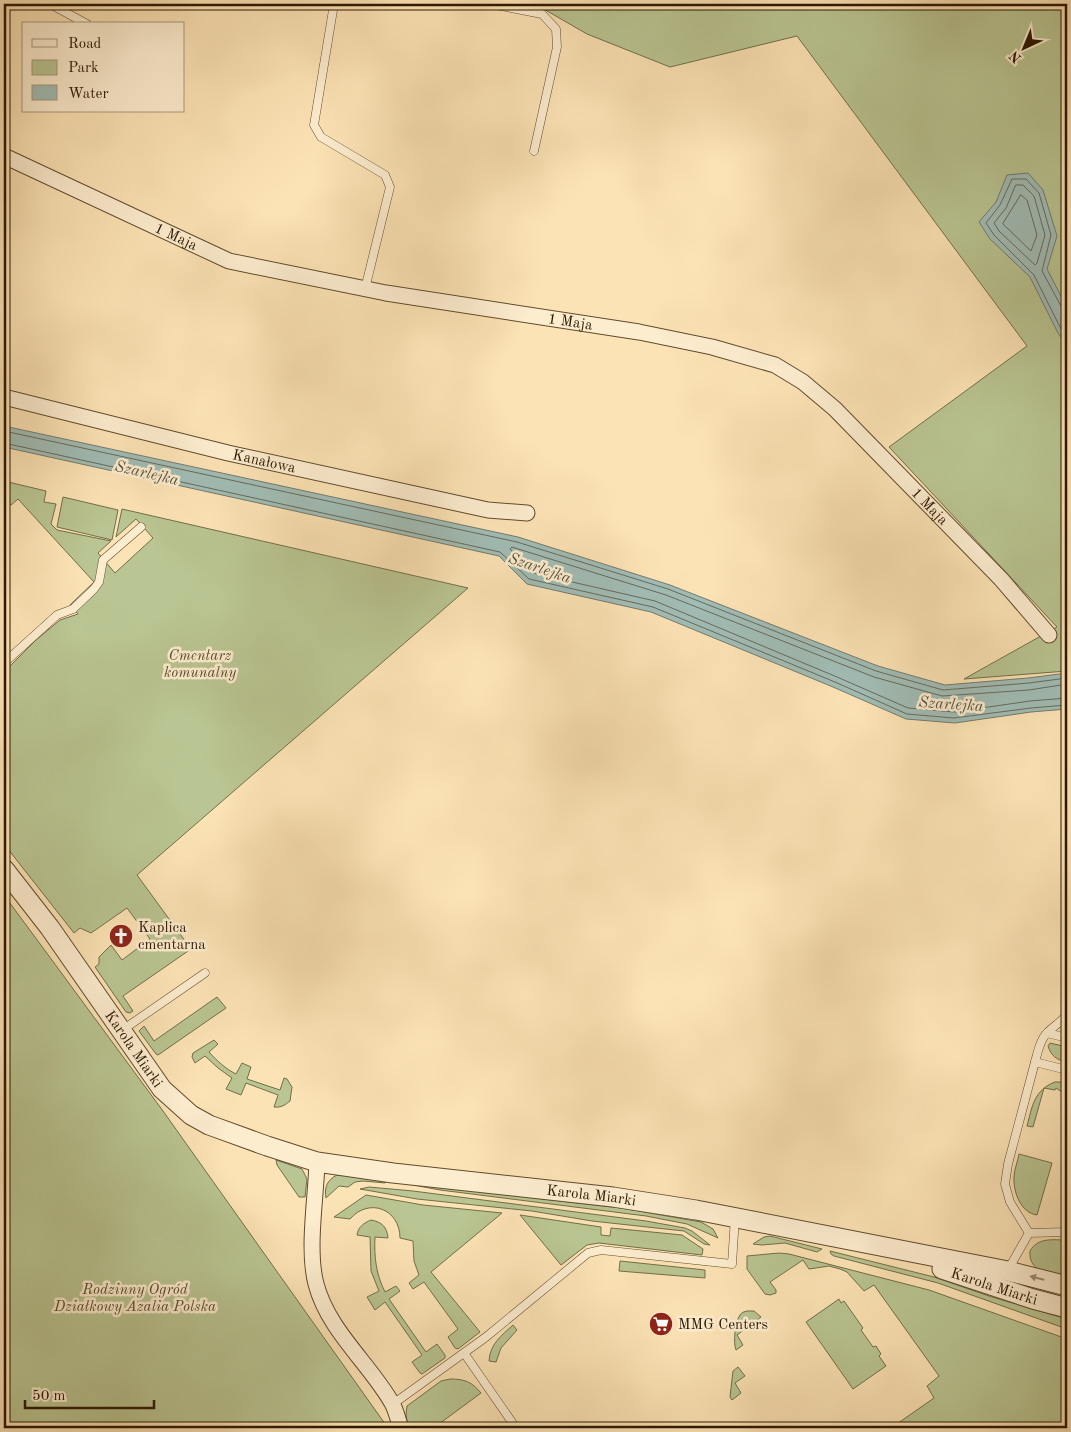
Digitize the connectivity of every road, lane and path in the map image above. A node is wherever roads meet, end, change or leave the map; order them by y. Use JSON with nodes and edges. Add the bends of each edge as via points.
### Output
{"nodes":[{"id":1,"x":50,"y":4,"type":"edge"},
{"id":2,"x":334,"y":4,"type":"edge"},
{"id":3,"x":491,"y":4,"type":"edge"},
{"id":4,"x":83,"y":22,"type":"edge"},
{"id":5,"x":534,"y":151,"type":"dead end"},
{"id":6,"x":4,"y":156,"type":"edge"},
{"id":7,"x":365,"y":289,"type":"junction"},
{"id":8,"x":4,"y":397,"type":"edge"},
{"id":9,"x":527,"y":513,"type":"dead end"},
{"id":10,"x":141,"y":527,"type":"dead end"},
{"id":11,"x":1049,"y":635,"type":"dead end"},
{"id":12,"x":4,"y":663,"type":"edge"},
{"id":13,"x":4,"y":869,"type":"edge"},
{"id":14,"x":205,"y":973,"type":"dead end"},
{"id":15,"x":1067,"y":1014,"type":"edge"},
{"id":16,"x":121,"y":1031,"type":"junction"},
{"id":17,"x":1047,"y":1033,"type":"junction"},
{"id":18,"x":1067,"y":1038,"type":"edge"},
{"id":19,"x":1035,"y":1062,"type":"junction"},
{"id":20,"x":1067,"y":1070,"type":"edge"},
{"id":21,"x":318,"y":1162,"type":"junction"},
{"id":22,"x":735,"y":1216,"type":"junction"},
{"id":23,"x":1067,"y":1232,"type":"edge"},
{"id":24,"x":1029,"y":1233,"type":"junction"},
{"id":25,"x":864,"y":1244,"type":"junction"},
{"id":26,"x":1008,"y":1271,"type":"junction"},
{"id":27,"x":992,"y":1285,"type":"junction"},
{"id":28,"x":1067,"y":1286,"type":"edge"},
{"id":29,"x":1067,"y":1308,"type":"edge"},
{"id":30,"x":464,"y":1353,"type":"junction"},
{"id":31,"x":392,"y":1404,"type":"junction"},
{"id":32,"x":401,"y":1428,"type":"edge"},
{"id":33,"x":516,"y":1428,"type":"edge"}],
"edges":[{"from":1,"to":4,"type":"lane"},
{"from":2,"to":7,"type":"lane","via":[[314,125],[321,137],[385,175],[390,187]]},
{"from":3,"to":5,"type":"lane","via":[[542,14],[556,29],[557,47]]},
{"from":6,"to":7,"type":"street","name":"1 Maja","via":[[229,261]]},
{"from":7,"to":11,"type":"street","name":"1 Maja","via":[[639,332],[712,347],[775,365],[803,382],[835,409],[1001,579]]},
{"from":8,"to":9,"type":"street","name":"Kanałowa","via":[[228,453],[488,510]]},
{"from":10,"to":12,"type":"lane","via":[[103,560],[99,582],[94,589],[73,609],[57,615]]},
{"from":13,"to":16,"type":"street","name":"Karola Miarki","via":[[50,928]]},
{"from":14,"to":16,"type":"lane"},
{"from":15,"to":17,"type":"lane"},
{"from":16,"to":21,"type":"street","name":"Karola Miarki","via":[[162,1089],[191,1115],[229,1133]]},
{"from":17,"to":18,"type":"lane"},
{"from":17,"to":19,"type":"lane"},
{"from":19,"to":20,"type":"lane"},
{"from":19,"to":24,"type":"lane","via":[[1005,1184],[1010,1202]]},
{"from":21,"to":22,"type":"street","name":"Karola Miarki","via":[[613,1197]]},
{"from":21,"to":31,"type":"street","via":[[312,1248],[316,1286],[334,1323]]},
{"from":22,"to":25,"type":"street","name":"Karola Miarki"},
{"from":22,"to":30,"type":"lane","via":[[732,1264],[600,1250],[588,1253]]},
{"from":23,"to":24,"type":"lane"},
{"from":24,"to":26,"type":"lane"},
{"from":25,"to":26,"type":"street","name":"Karola Miarki"},
{"from":25,"to":27,"type":"street","name":"Karola Miarki"},
{"from":26,"to":27,"type":"lane"},
{"from":28,"to":26,"type":"street","name":"Karola Miarki","one_way":true},
{"from":27,"to":29,"type":"street","name":"Karola Miarki"},
{"from":30,"to":31,"type":"lane"},
{"from":30,"to":33,"type":"lane"},
{"from":31,"to":32,"type":"street"}]}
